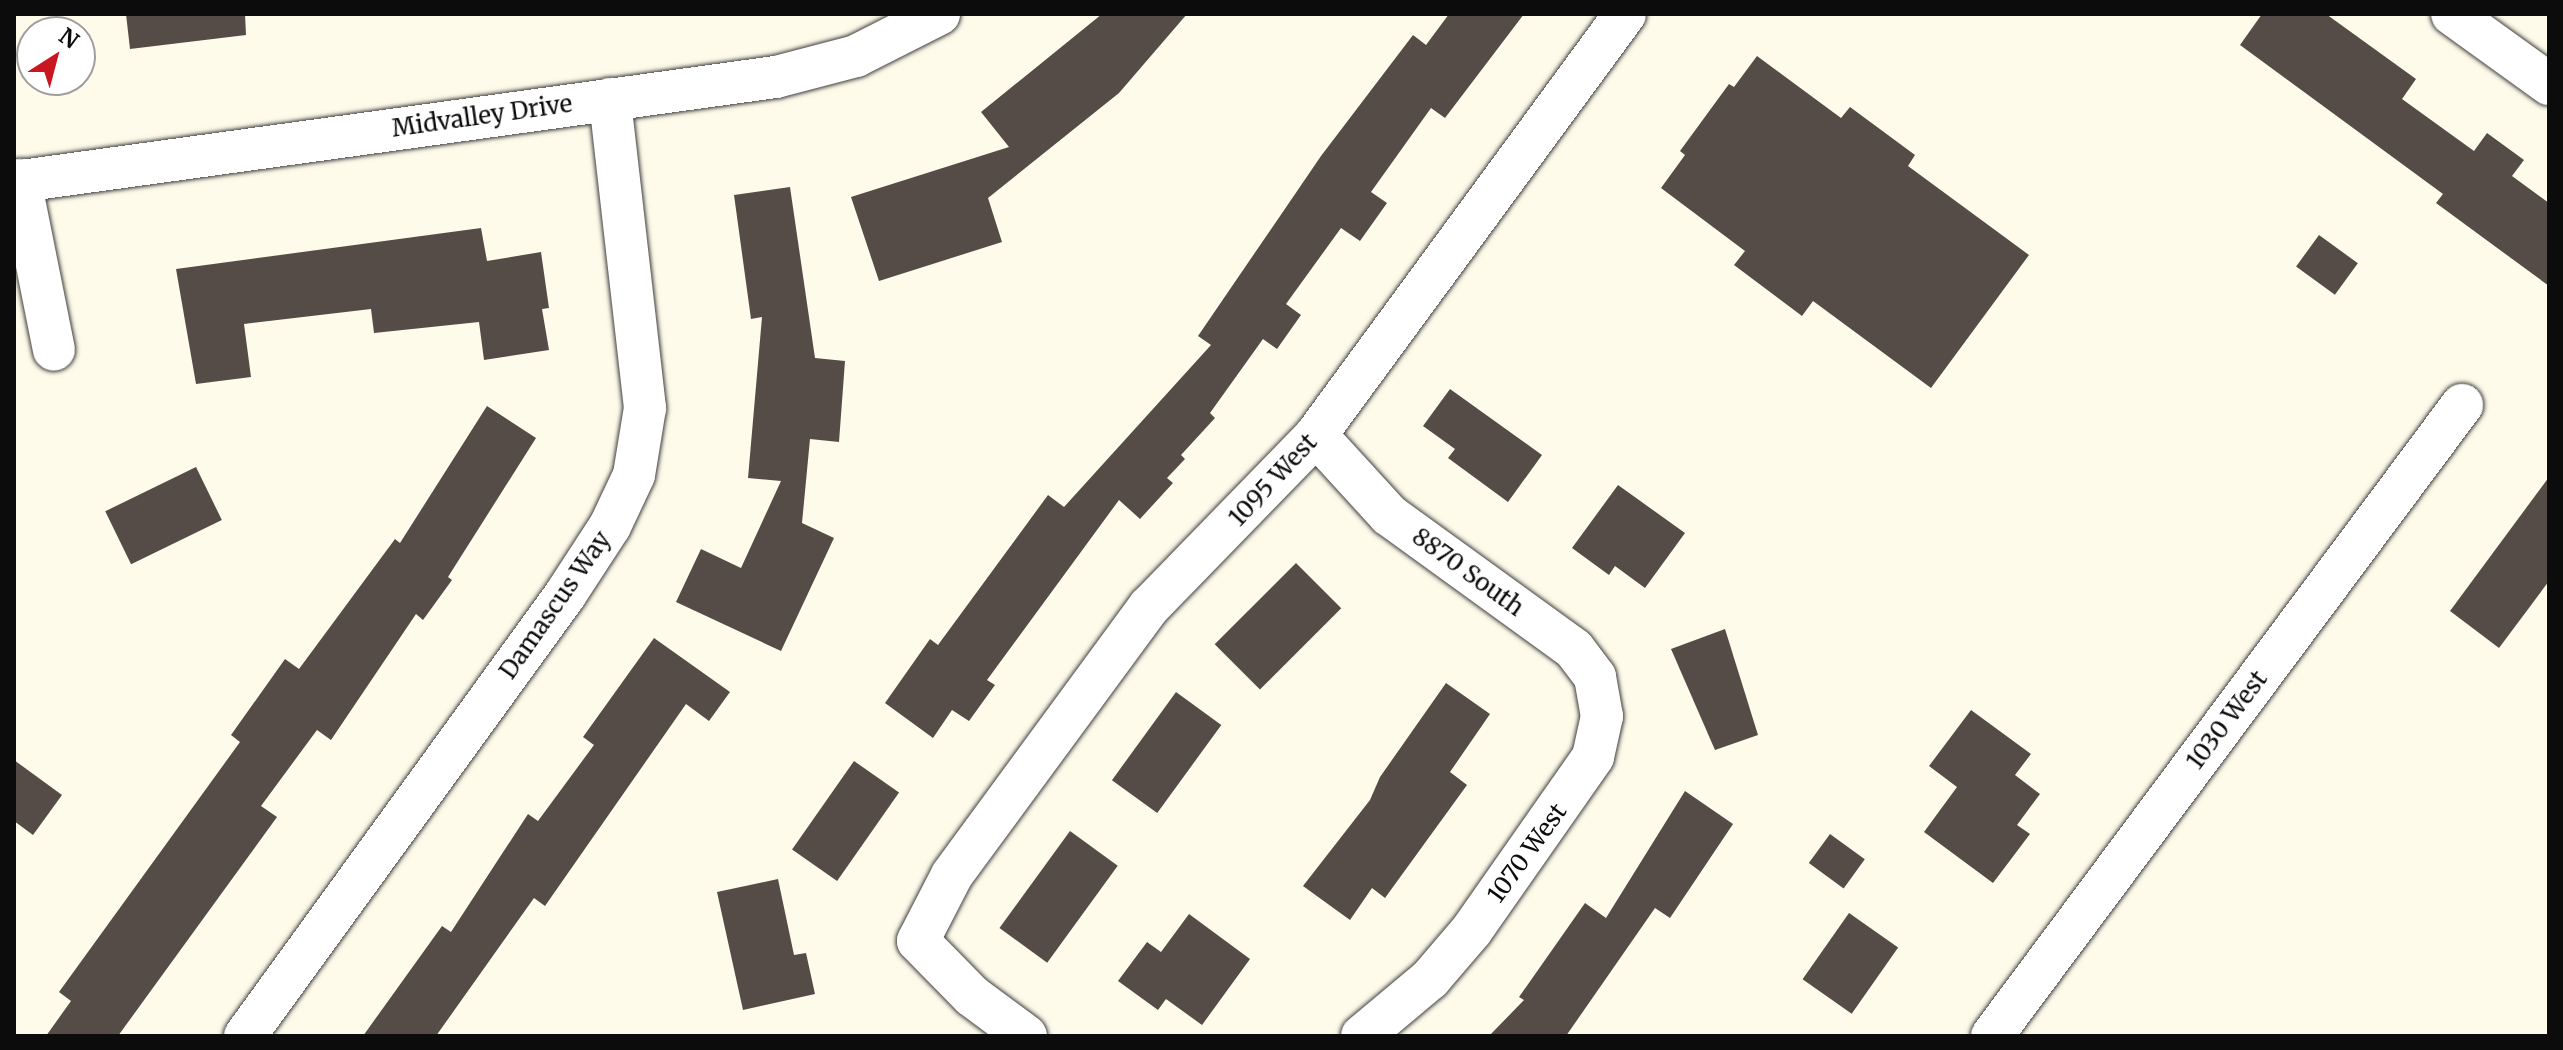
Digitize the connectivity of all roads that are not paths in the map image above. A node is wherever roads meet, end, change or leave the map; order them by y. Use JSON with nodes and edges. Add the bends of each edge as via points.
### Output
{"nodes":[{"id":1,"x":939,"y":14,"type":"edge"},
{"id":2,"x":1625,"y":14,"type":"edge"},
{"id":3,"x":2452,"y":14,"type":"edge"},
{"id":4,"x":2549,"y":84,"type":"edge"},
{"id":5,"x":610,"y":99,"type":"junction"},
{"id":6,"x":17,"y":181,"type":"edge"},
{"id":7,"x":54,"y":350,"type":"dead end"},
{"id":8,"x":2462,"y":405,"type":"dead end"},
{"id":9,"x":1316,"y":435,"type":"junction"},
{"id":10,"x":1602,"y":716,"type":"joint"},
{"id":11,"x":245,"y":1036,"type":"edge"},
{"id":12,"x":1026,"y":1036,"type":"edge"},
{"id":13,"x":1362,"y":1036,"type":"edge"},
{"id":14,"x":1992,"y":1036,"type":"edge"}],
"edges":[{"from":1,"to":5,"type":"street","name":"Midvalley Drive","via":[[856,56],[816,67]]},
{"from":2,"to":9,"type":"street","name":"1095 West"},
{"from":3,"to":4,"type":"street"},
{"from":5,"to":6,"type":"street","name":"Midvalley Drive"},
{"from":5,"to":11,"type":"street","name":"Damascus Way","via":[[645,408],[634,475],[610,526],[565,595]]},
{"from":6,"to":7,"type":"street"},
{"from":8,"to":14,"type":"street","name":"1030 West"},
{"from":9,"to":10,"type":"street","name":"8870 South","via":[[1389,515],[1574,649],[1595,677]]},
{"from":9,"to":12,"type":"street","name":"1095 West","via":[[1149,607],[1089,682],[952,875],[918,941],[972,996]]},
{"from":10,"to":13,"type":"street","name":"1070 West","via":[[1593,757],[1570,794],[1430,979]]}]}
